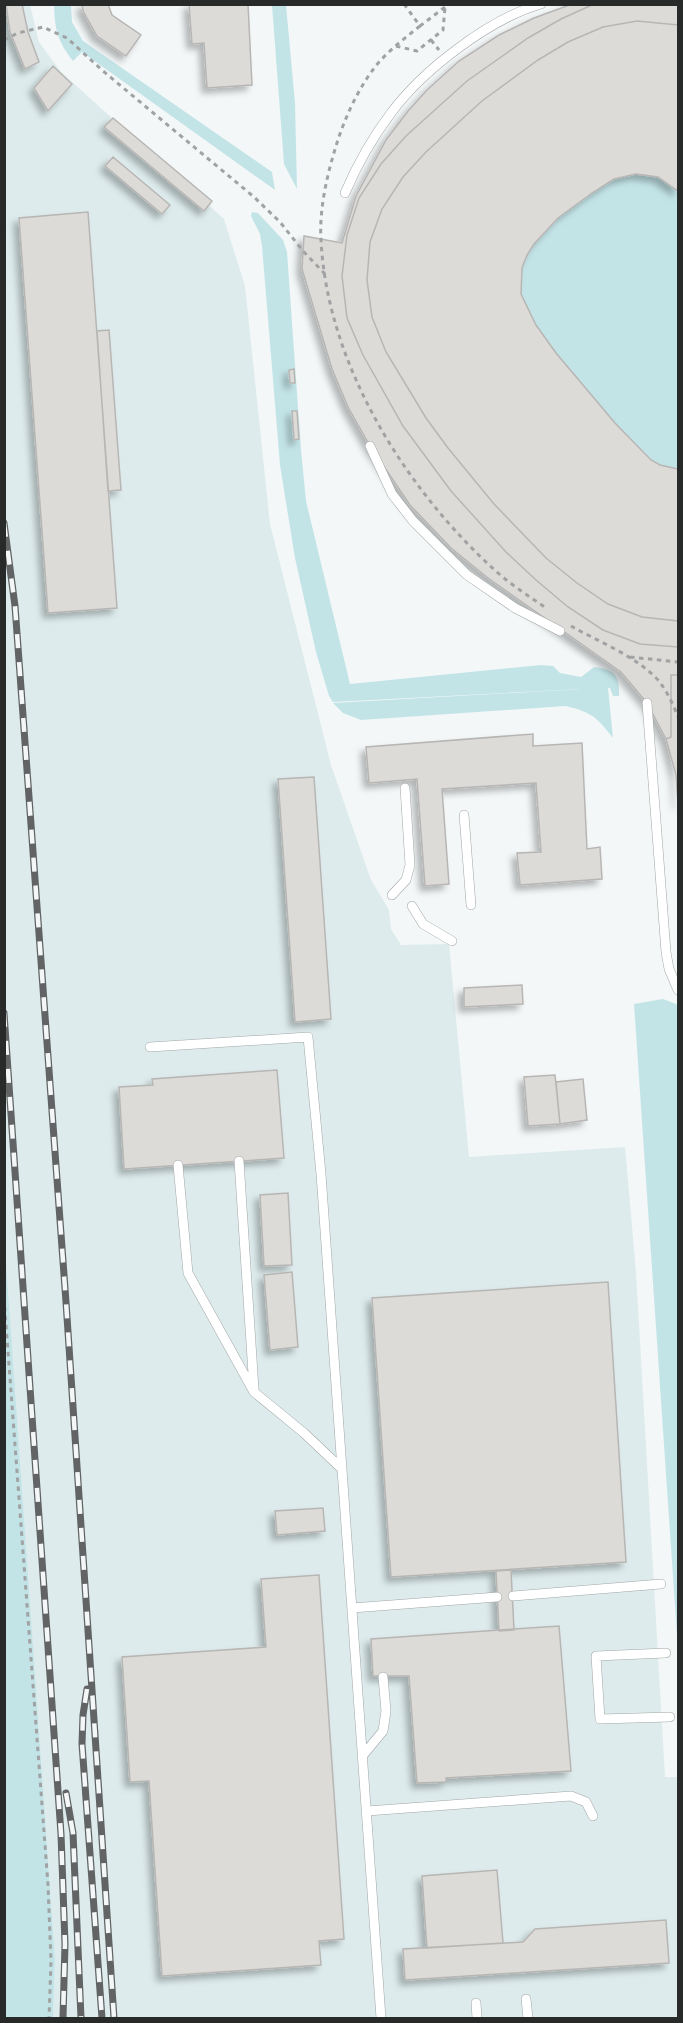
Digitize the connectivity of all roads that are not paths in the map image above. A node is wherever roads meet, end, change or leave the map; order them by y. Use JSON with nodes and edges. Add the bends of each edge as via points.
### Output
{"nodes":[{"id":1,"x":541,"y":4,"type":"edge"},
{"id":2,"x":345,"y":193,"type":"dead end"},
{"id":3,"x":370,"y":447,"type":"dead end"},
{"id":4,"x":564,"y":627,"type":"road end"},
{"id":5,"x":647,"y":703,"type":"dead end"},
{"id":6,"x":405,"y":788,"type":"dead end"},
{"id":7,"x":465,"y":815,"type":"dead end"},
{"id":8,"x":392,"y":895,"type":"dead end"},
{"id":9,"x":471,"y":905,"type":"dead end"},
{"id":10,"x":412,"y":906,"type":"dead end"},
{"id":11,"x":452,"y":941,"type":"dead end"},
{"id":12,"x":678,"y":990,"type":"edge"},
{"id":13,"x":150,"y":1047,"type":"dead end"},
{"id":14,"x":239,"y":1161,"type":"dead end"},
{"id":15,"x":178,"y":1165,"type":"dead end"},
{"id":16,"x":254,"y":1392,"type":"junction"},
{"id":17,"x":342,"y":1469,"type":"junction"},
{"id":18,"x":661,"y":1584,"type":"dead end"},
{"id":19,"x":513,"y":1596,"type":"dead end"},
{"id":20,"x":497,"y":1597,"type":"dead end"},
{"id":21,"x":352,"y":1608,"type":"junction"},
{"id":22,"x":666,"y":1653,"type":"dead end"},
{"id":23,"x":383,"y":1677,"type":"dead end"},
{"id":24,"x":669,"y":1717,"type":"dead end"},
{"id":25,"x":364,"y":1754,"type":"junction"},
{"id":26,"x":367,"y":1811,"type":"junction"},
{"id":27,"x":593,"y":1816,"type":"dead end"},
{"id":28,"x":526,"y":1999,"type":"dead end"},
{"id":29,"x":476,"y":2002,"type":"dead end"},
{"id":30,"x":381,"y":2019,"type":"edge"},
{"id":31,"x":477,"y":2019,"type":"edge"},
{"id":32,"x":528,"y":2019,"type":"edge"}],
"edges":[{"from":1,"to":2,"type":"lane","via":[[493,26],[432,69],[391,113]]},
{"from":3,"to":4,"type":"lane","via":[[392,494],[466,575],[515,608]]},
{"from":5,"to":12,"type":"lane","via":[[666,952]]},
{"from":6,"to":8,"type":"lane","via":[[410,865],[406,880]]},
{"from":7,"to":9,"type":"lane"},
{"from":10,"to":11,"type":"lane","via":[[423,924]]},
{"from":13,"to":17,"type":"lane","via":[[308,1037]]},
{"from":14,"to":16,"type":"lane"},
{"from":15,"to":16,"type":"lane","via":[[188,1273]]},
{"from":16,"to":17,"type":"lane"},
{"from":17,"to":21,"type":"lane"},
{"from":18,"to":19,"type":"lane"},
{"from":20,"to":21,"type":"lane"},
{"from":21,"to":25,"type":"lane"},
{"from":22,"to":24,"type":"lane","via":[[596,1656],[600,1719]]},
{"from":23,"to":25,"type":"lane","via":[[386,1711],[382,1731]]},
{"from":25,"to":26,"type":"lane"},
{"from":26,"to":27,"type":"lane","via":[[571,1796],[586,1802]]},
{"from":26,"to":30,"type":"lane"},
{"from":28,"to":32,"type":"lane"},
{"from":29,"to":31,"type":"lane"}]}
